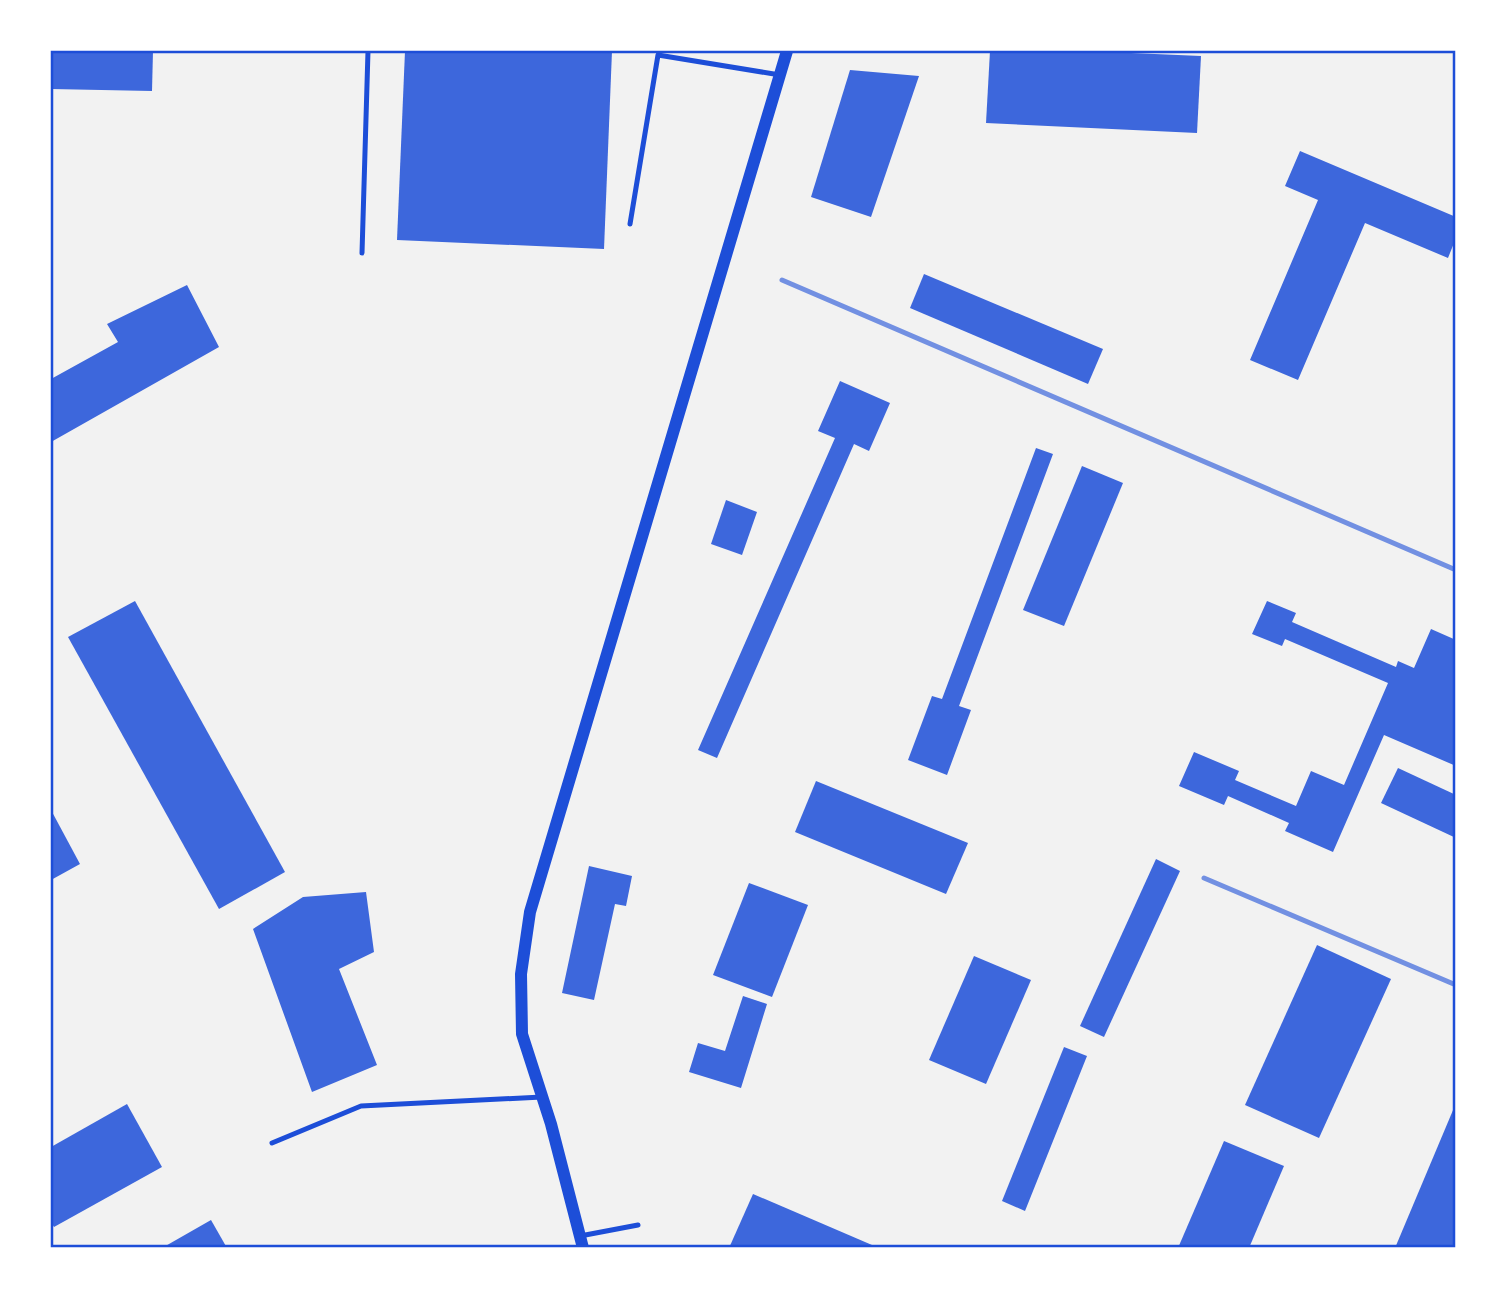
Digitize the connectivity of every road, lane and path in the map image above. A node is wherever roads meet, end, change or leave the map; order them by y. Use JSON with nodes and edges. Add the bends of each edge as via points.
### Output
{"nodes":[{"id":1,"x":368,"y":51,"type":"edge"},
{"id":2,"x":787,"y":51,"type":"edge"},
{"id":3,"x":780,"y":75,"type":"junction"},
{"id":4,"x":631,"y":224,"type":"dead end"},
{"id":5,"x":362,"y":253,"type":"dead end"},
{"id":6,"x":542,"y":1097,"type":"junction"},
{"id":7,"x":272,"y":1143,"type":"dead end"},
{"id":8,"x":638,"y":1226,"type":"dead end"},
{"id":9,"x":582,"y":1242,"type":"edge"}],
"edges":[{"from":1,"to":5,"type":"lane"},
{"from":2,"to":3,"type":"street"},
{"from":3,"to":4,"type":"lane","via":[[658,55]]},
{"from":3,"to":6,"type":"street","via":[[530,912],[521,974],[522,1034]]},
{"from":6,"to":7,"type":"lane","via":[[361,1106]]},
{"from":6,"to":9,"type":"street"},
{"from":8,"to":9,"type":"lane"}]}
